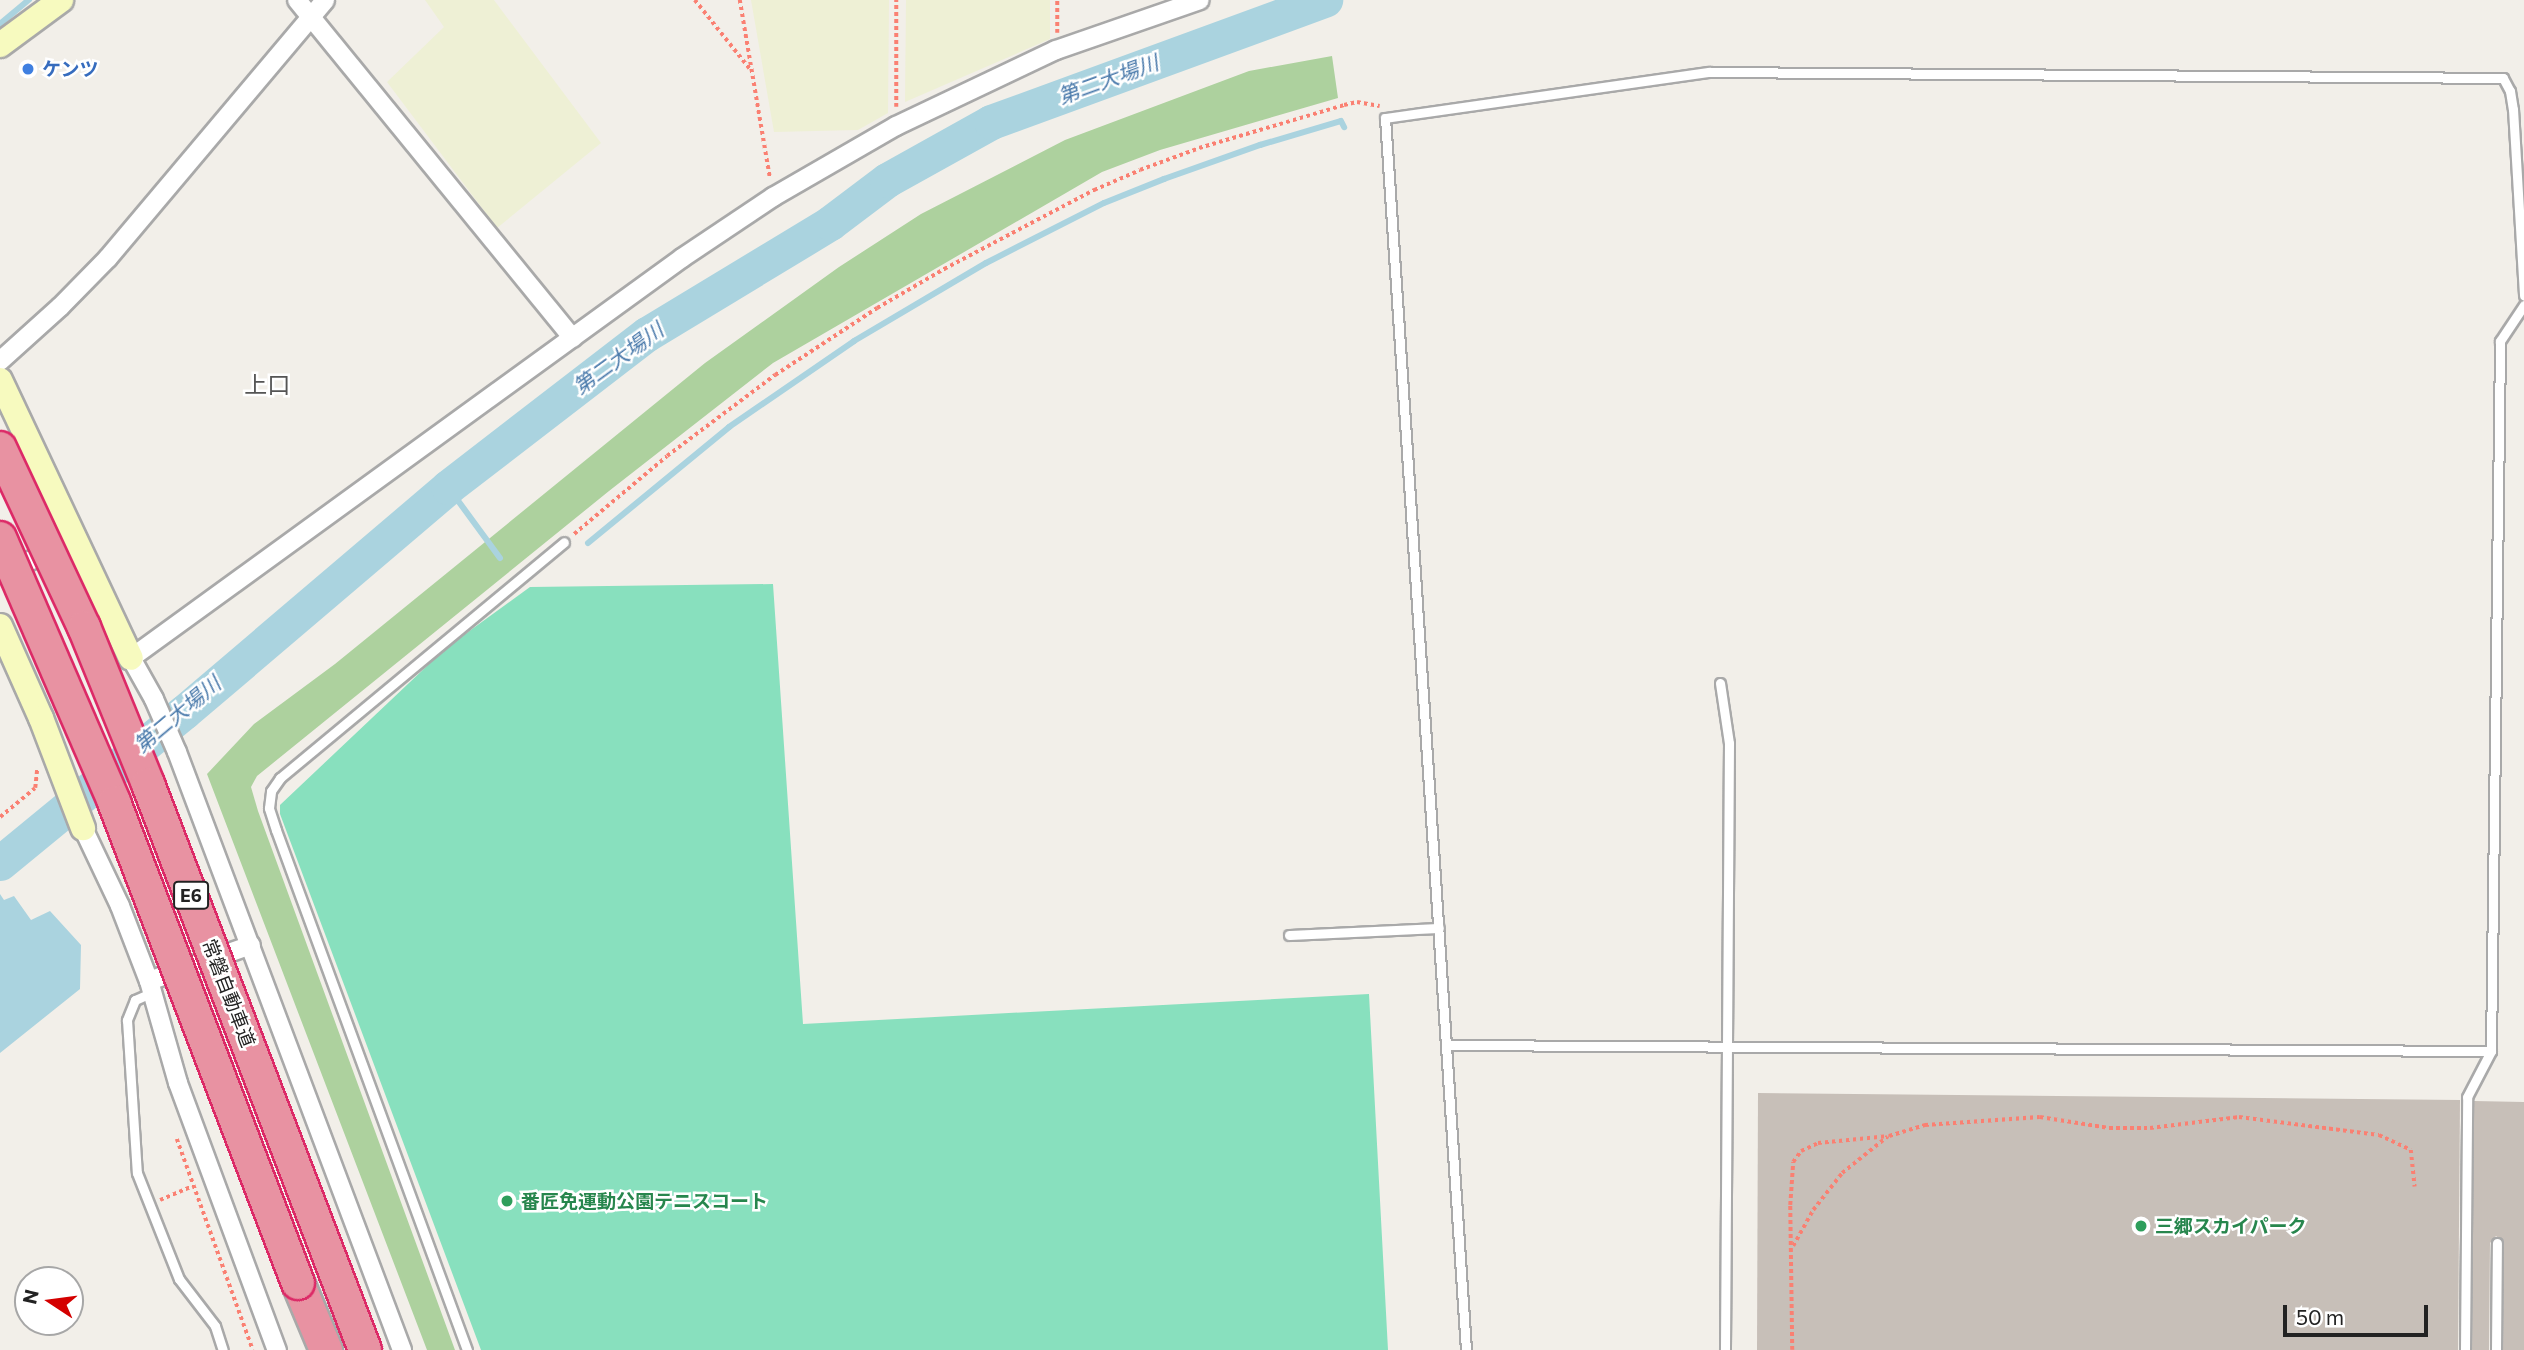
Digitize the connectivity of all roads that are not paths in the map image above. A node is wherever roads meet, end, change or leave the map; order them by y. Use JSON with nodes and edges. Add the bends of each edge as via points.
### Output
{"nodes":[{"id":1,"x":61,"y":0,"type":"edge"},
{"id":2,"x":297,"y":0,"type":"edge"},
{"id":3,"x":325,"y":0,"type":"edge"},
{"id":4,"x":1200,"y":0,"type":"edge"},
{"id":5,"x":312,"y":15,"type":"junction"},
{"id":6,"x":0,"y":45,"type":"edge"},
{"id":7,"x":2524,"y":296,"type":"edge"},
{"id":8,"x":2524,"y":305,"type":"edge"},
{"id":9,"x":573,"y":338,"type":"junction"},
{"id":10,"x":0,"y":361,"type":"edge"},
{"id":11,"x":0,"y":380,"type":"edge"},
{"id":12,"x":0,"y":447,"type":"edge"},
{"id":13,"x":0,"y":538,"type":"edge"},
{"id":14,"x":77,"y":539,"type":"junction"},
{"id":15,"x":564,"y":541,"type":"road end"},
{"id":16,"x":0,"y":575,"type":"edge"},
{"id":17,"x":0,"y":626,"type":"edge"},
{"id":18,"x":131,"y":658,"type":"junction"},
{"id":19,"x":1720,"y":683,"type":"dead end"},
{"id":20,"x":83,"y":828,"type":"joint"},
{"id":21,"x":1438,"y":928,"type":"junction"},
{"id":22,"x":1289,"y":935,"type":"dead end"},
{"id":23,"x":251,"y":945,"type":"junction"},
{"id":24,"x":151,"y":986,"type":"junction"},
{"id":25,"x":1446,"y":1045,"type":"junction"},
{"id":26,"x":1727,"y":1047,"type":"junction"},
{"id":27,"x":2490,"y":1051,"type":"junction"},
{"id":28,"x":2497,"y":1243,"type":"dead end"},
{"id":29,"x":298,"y":1283,"type":"junction"},
{"id":30,"x":223,"y":1350,"type":"edge"},
{"id":31,"x":277,"y":1350,"type":"edge"},
{"id":32,"x":316,"y":1350,"type":"edge"},
{"id":33,"x":326,"y":1350,"type":"edge"},
{"id":34,"x":365,"y":1350,"type":"edge"},
{"id":35,"x":402,"y":1350,"type":"edge"},
{"id":36,"x":467,"y":1350,"type":"edge"},
{"id":37,"x":1466,"y":1350,"type":"edge"},
{"id":38,"x":1725,"y":1350,"type":"edge"},
{"id":39,"x":2465,"y":1350,"type":"edge"},
{"id":40,"x":2496,"y":1350,"type":"edge"}],
"edges":[{"from":1,"to":6,"type":"street"},
{"from":2,"to":5,"type":"street"},
{"from":3,"to":5,"type":"street"},
{"from":4,"to":9,"type":"street","via":[[1056,50],[895,126],[773,197]]},
{"from":5,"to":9,"type":"street"},
{"from":5,"to":10,"type":"street","via":[[108,258]]},
{"from":7,"to":21,"type":"lane","via":[[2513,110],[2503,78],[1709,72],[1385,118]]},
{"from":8,"to":27,"type":"lane","via":[[2500,341]]},
{"from":9,"to":18,"type":"street"},
{"from":11,"to":14,"type":"street"},
{"from":12,"to":34,"type":"highway","name":"常磐自動車道","number":"E6","bridge":true,"via":[[78,614],[148,784]]},
{"from":13,"to":29,"type":"highway","name":"常磐自動車道","number":"E6","bridge":true,"via":[[114,802]]},
{"from":14,"to":16,"type":"street"},
{"from":14,"to":18,"type":"street"},
{"from":15,"to":36,"type":"lane","via":[[280,778],[271,791],[269,807]]},
{"from":17,"to":20,"type":"street"},
{"from":18,"to":23,"type":"street","via":[[177,752]]},
{"from":19,"to":26,"type":"lane","via":[[1729,743]]},
{"from":20,"to":24,"type":"street"},
{"from":21,"to":22,"type":"lane"},
{"from":21,"to":25,"type":"lane"},
{"from":23,"to":24,"type":"street"},
{"from":23,"to":35,"type":"street"},
{"from":24,"to":30,"type":"lane","via":[[135,1000],[127,1020],[137,1173],[179,1279],[215,1326]]},
{"from":24,"to":31,"type":"street","via":[[178,1083]]},
{"from":25,"to":26,"type":"lane"},
{"from":25,"to":37,"type":"lane"},
{"from":26,"to":27,"type":"lane"},
{"from":26,"to":38,"type":"lane"},
{"from":27,"to":39,"type":"lane","via":[[2468,1097]]},
{"from":28,"to":40,"type":"lane"},
{"from":29,"to":32,"type":"highway"},
{"from":29,"to":33,"type":"highway","name":"常磐自動車道","number":"E6"}]}
